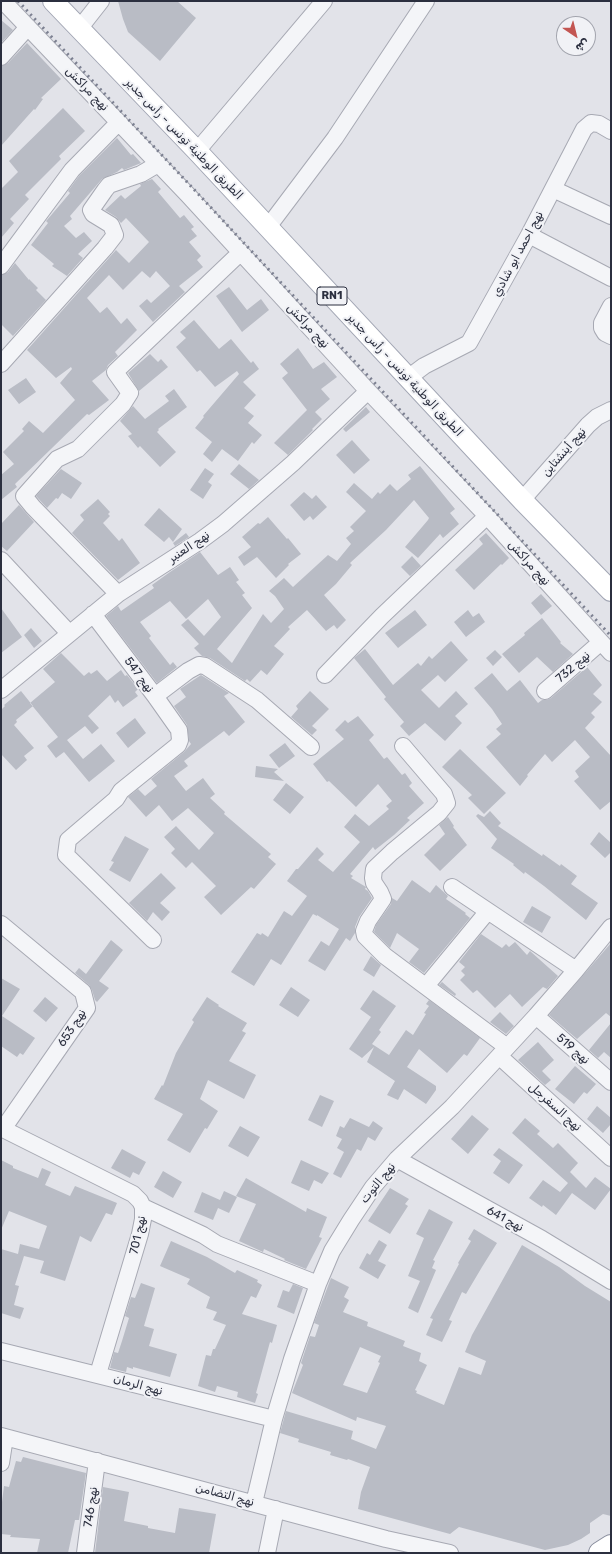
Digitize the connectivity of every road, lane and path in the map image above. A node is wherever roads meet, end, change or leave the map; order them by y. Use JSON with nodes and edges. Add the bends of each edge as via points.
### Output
{"nodes":[{"id":1,"x":3,"y":1,"type":"edge"},
{"id":2,"x":53,"y":1,"type":"edge"},
{"id":3,"x":101,"y":1,"type":"edge"},
{"id":4,"x":324,"y":1,"type":"edge"},
{"id":5,"x":426,"y":1,"type":"edge"},
{"id":6,"x":28,"y":27,"type":"junction"},
{"id":7,"x":79,"y":29,"type":"junction"},
{"id":8,"x":1,"y":57,"type":"edge"},
{"id":9,"x":119,"y":122,"type":"junction"},
{"id":10,"x":611,"y":131,"type":"edge"},
{"id":11,"x":197,"y":151,"type":"junction"},
{"id":12,"x":158,"y":164,"type":"junction"},
{"id":13,"x":553,"y":189,"type":"junction"},
{"id":14,"x":611,"y":216,"type":"edge"},
{"id":15,"x":268,"y":227,"type":"junction"},
{"id":16,"x":529,"y":235,"type":"junction"},
{"id":17,"x":240,"y":253,"type":"junction"},
{"id":18,"x":1,"y":266,"type":"edge"},
{"id":19,"x":611,"y":278,"type":"edge"},
{"id":20,"x":611,"y":306,"type":"edge"},
{"id":21,"x":611,"y":336,"type":"edge"},
{"id":22,"x":1,"y":364,"type":"edge"},
{"id":23,"x":408,"y":378,"type":"junction"},
{"id":24,"x":368,"y":391,"type":"junction"},
{"id":25,"x":611,"y":410,"type":"edge"},
{"id":26,"x":522,"y":500,"type":"junction"},
{"id":27,"x":486,"y":516,"type":"junction"},
{"id":28,"x":1,"y":560,"type":"edge"},
{"id":29,"x":611,"y":591,"type":"edge"},
{"id":30,"x":118,"y":594,"type":"junction"},
{"id":31,"x":93,"y":614,"type":"junction"},
{"id":32,"x":68,"y":633,"type":"junction"},
{"id":33,"x":606,"y":647,"type":"edge"},
{"id":34,"x":325,"y":675,"type":"dead end"},
{"id":35,"x":1,"y":690,"type":"edge"},
{"id":36,"x":545,"y":691,"type":"dead end"},
{"id":37,"x":155,"y":696,"type":"junction"},
{"id":38,"x":403,"y":746,"type":"dead end"},
{"id":39,"x":311,"y":747,"type":"dead end"},
{"id":40,"x":452,"y":887,"type":"dead end"},
{"id":41,"x":488,"y":911,"type":"junction"},
{"id":42,"x":1,"y":924,"type":"edge"},
{"id":43,"x":609,"y":933,"type":"edge"},
{"id":44,"x":153,"y":940,"type":"dead end"},
{"id":45,"x":576,"y":970,"type":"junction"},
{"id":46,"x":426,"y":986,"type":"junction"},
{"id":47,"x":536,"y":1016,"type":"junction"},
{"id":48,"x":503,"y":1051,"type":"junction"},
{"id":49,"x":611,"y":1082,"type":"edge"},
{"id":50,"x":2,"y":1128,"type":"edge"},
{"id":51,"x":611,"y":1158,"type":"edge"},
{"id":52,"x":397,"y":1160,"type":"junction"},
{"id":53,"x":143,"y":1207,"type":"junction"},
{"id":54,"x":611,"y":1281,"type":"edge"},
{"id":55,"x":318,"y":1284,"type":"junction"},
{"id":56,"x":1,"y":1350,"type":"edge"},
{"id":57,"x":98,"y":1374,"type":"junction"},
{"id":58,"x":274,"y":1420,"type":"junction"},
{"id":59,"x":3,"y":1436,"type":"edge"},
{"id":60,"x":98,"y":1462,"type":"junction"},
{"id":61,"x":1,"y":1463,"type":"edge"},
{"id":62,"x":254,"y":1503,"type":"junction"},
{"id":63,"x":276,"y":1509,"type":"junction"},
{"id":64,"x":85,"y":1553,"type":"edge"},
{"id":65,"x":267,"y":1553,"type":"edge"},
{"id":66,"x":450,"y":1553,"type":"edge"}],
"edges":[{"from":1,"to":6,"type":"street","name":"نهج مراكش"},
{"from":2,"to":7,"type":"main road","name":"الطريق الوطنية تونس - رأس جدير","number":"RN1"},
{"from":3,"to":7,"type":"street"},
{"from":4,"to":11,"type":"street"},
{"from":5,"to":15,"type":"street","via":[[335,138]]},
{"from":6,"to":8,"type":"street"},
{"from":6,"to":9,"type":"street","name":"نهج مراكش"},
{"from":7,"to":11,"type":"main road","name":"الطريق الوطنية تونس - رأس جدير","number":"RN1"},
{"from":9,"to":12,"type":"street","name":"نهج مراكش"},
{"from":9,"to":18,"type":"street","via":[[72,170]]},
{"from":10,"to":13,"type":"street","name":"نهج احمد ابو شادي","via":[[595,123],[587,125]]},
{"from":11,"to":15,"type":"main road","name":"الطريق الوطنية تونس - رأس جدير","number":"RN1"},
{"from":12,"to":17,"type":"street","name":"نهج مراكش"},
{"from":12,"to":22,"type":"street","via":[[141,174],[109,185],[105,190],[91,210],[111,225],[115,235]]},
{"from":13,"to":14,"type":"street"},
{"from":13,"to":16,"type":"street","name":"نهج احمد ابو شادي"},
{"from":15,"to":23,"type":"main road","name":"الطريق الوطنية تونس - رأس جدير","number":"RN1"},
{"from":16,"to":19,"type":"street"},
{"from":16,"to":23,"type":"street","name":"نهج احمد ابو شادي","via":[[469,343],[424,366]]},
{"from":17,"to":24,"type":"street","name":"نهج مراكش"},
{"from":17,"to":30,"type":"street","via":[[115,372],[130,393],[123,404],[78,449],[57,460],[24,496]]},
{"from":20,"to":21,"type":"street","via":[[602,323],[605,333]]},
{"from":23,"to":26,"type":"main road","name":"الطريق الوطنية تونس - رأس جدير","number":"RN1"},
{"from":24,"to":27,"type":"street","name":"نهج مراكش"},
{"from":24,"to":30,"type":"street","name":"نهج العنبر","via":[[293,463],[223,524]]},
{"from":25,"to":26,"type":"street","name":"نهج أينشتاين","via":[[588,425]]},
{"from":26,"to":29,"type":"main road","name":"الطريق الوطنية تونس - رأس جدير","number":"RN1"},
{"from":27,"to":33,"type":"street","name":"نهج مراكش"},
{"from":27,"to":34,"type":"street"},
{"from":28,"to":32,"type":"street"},
{"from":30,"to":31,"type":"street","name":"نهج العنبر"},
{"from":31,"to":32,"type":"street","name":"نهج العنبر"},
{"from":31,"to":37,"type":"street","name":"نهج 547"},
{"from":32,"to":35,"type":"street","name":"نهج العنبر"},
{"from":33,"to":36,"type":"street","name":"نهج 732"},
{"from":37,"to":39,"type":"street","via":[[188,671],[199,665],[205,666],[257,700]]},
{"from":37,"to":44,"type":"street","name":"نهج 547","via":[[179,730],[178,745],[121,791],[116,799],[68,840],[66,855]]},
{"from":38,"to":46,"type":"street","name":"نهج السفرجل","via":[[444,794],[447,803],[439,814],[374,869],[374,883],[383,899],[364,931],[370,943]]},
{"from":40,"to":41,"type":"street"},
{"from":41,"to":45,"type":"street"},
{"from":41,"to":46,"type":"street"},
{"from":42,"to":50,"type":"street","name":"نهج 653","via":[[83,992],[86,1008]]},
{"from":43,"to":45,"type":"street","name":"نهج التوت"},
{"from":45,"to":47,"type":"street","name":"نهج التوت"},
{"from":46,"to":48,"type":"street","name":"نهج السفرجل"},
{"from":47,"to":48,"type":"street","name":"نهج التوت"},
{"from":47,"to":49,"type":"street","name":"نهج 519"},
{"from":48,"to":51,"type":"street","name":"نهج السفرجل"},
{"from":48,"to":52,"type":"street","name":"نهج التوت","via":[[452,1107]]},
{"from":50,"to":53,"type":"street","name":"نهج 701","via":[[133,1194]]},
{"from":52,"to":54,"type":"street","name":"نهج 641","via":[[542,1239]]},
{"from":52,"to":55,"type":"street","name":"نهج التوت","via":[[373,1187],[350,1220],[332,1251]]},
{"from":53,"to":55,"type":"street","via":[[217,1244]]},
{"from":53,"to":57,"type":"street","name":"نهج 701","via":[[140,1234]]},
{"from":55,"to":58,"type":"street","name":"نهج التوت"},
{"from":56,"to":57,"type":"street","name":"نهج الرمان"},
{"from":57,"to":58,"type":"street","name":"نهج الرمان"},
{"from":58,"to":62,"type":"street","name":"نهج التوت"},
{"from":59,"to":60,"type":"street","name":"نهج التضامن"},
{"from":59,"to":61,"type":"street"},
{"from":60,"to":62,"type":"street","name":"نهج التضامن"},
{"from":60,"to":64,"type":"street","name":"نهج 746"},
{"from":62,"to":63,"type":"street","name":"نهج التضامن"},
{"from":63,"to":65,"type":"street"},
{"from":63,"to":66,"type":"street","name":"نهج التضامن"}]}
